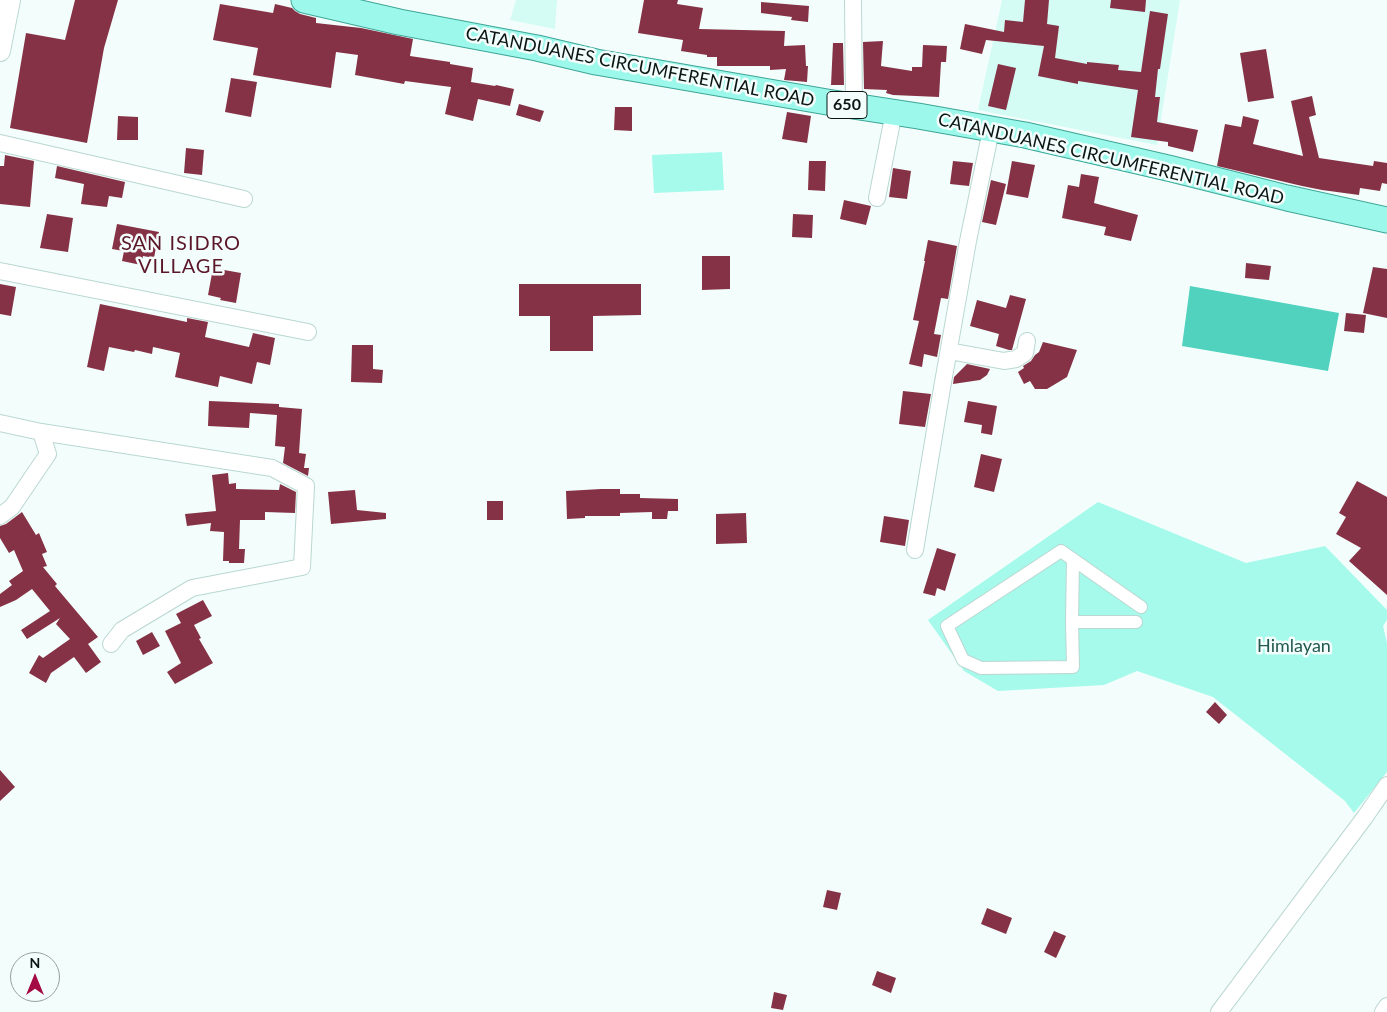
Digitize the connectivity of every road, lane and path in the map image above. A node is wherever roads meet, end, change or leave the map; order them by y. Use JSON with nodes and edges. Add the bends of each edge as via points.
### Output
{"nodes":[{"id":1,"x":10,"y":0,"type":"edge"},
{"id":2,"x":304,"y":0,"type":"edge"},
{"id":3,"x":853,"y":0,"type":"edge"},
{"id":4,"x":0,"y":51,"type":"edge"},
{"id":5,"x":854,"y":106,"type":"junction"},
{"id":6,"x":894,"y":112,"type":"junction"},
{"id":7,"x":990,"y":130,"type":"junction"},
{"id":8,"x":0,"y":143,"type":"edge"},
{"id":9,"x":877,"y":198,"type":"dead end"},
{"id":10,"x":244,"y":199,"type":"dead end"},
{"id":11,"x":1387,"y":220,"type":"edge"},
{"id":12,"x":0,"y":271,"type":"edge"},
{"id":13,"x":308,"y":332,"type":"dead end"},
{"id":14,"x":1027,"y":341,"type":"dead end"},
{"id":15,"x":949,"y":351,"type":"junction"},
{"id":16,"x":0,"y":423,"type":"edge"},
{"id":17,"x":41,"y":432,"type":"junction"},
{"id":18,"x":0,"y":516,"type":"edge"},
{"id":19,"x":915,"y":550,"type":"dead end"},
{"id":20,"x":1073,"y":559,"type":"junction"},
{"id":21,"x":1141,"y":607,"type":"dead end"},
{"id":22,"x":1072,"y":622,"type":"junction"},
{"id":23,"x":1136,"y":622,"type":"dead end"},
{"id":24,"x":111,"y":644,"type":"dead end"},
{"id":25,"x":1387,"y":785,"type":"edge"},
{"id":26,"x":1387,"y":1006,"type":"edge"},
{"id":27,"x":1219,"y":1012,"type":"edge"},
{"id":28,"x":1383,"y":1012,"type":"edge"}],
"edges":[{"from":1,"to":4,"type":"street"},
{"from":2,"to":5,"type":"main road","name":"CATANDUANES CIRCUMFERENTIAL ROAD","number":"650","via":[[596,62]]},
{"from":3,"to":5,"type":"street"},
{"from":5,"to":6,"type":"main road","name":"CATANDUANES CIRCUMFERENTIAL ROAD","number":"650"},
{"from":6,"to":7,"type":"main road","name":"CATANDUANES CIRCUMFERENTIAL ROAD","number":"650"},
{"from":6,"to":9,"type":"street"},
{"from":7,"to":11,"type":"main road","name":"CATANDUANES CIRCUMFERENTIAL ROAD","number":"650"},
{"from":7,"to":15,"type":"street"},
{"from":8,"to":10,"type":"street"},
{"from":12,"to":13,"type":"street"},
{"from":14,"to":15,"type":"street","via":[[1025,353],[1004,361]]},
{"from":15,"to":19,"type":"street"},
{"from":16,"to":17,"type":"street"},
{"from":17,"to":18,"type":"street","via":[[48,454],[12,507]]},
{"from":17,"to":24,"type":"street","via":[[272,468],[306,486],[302,567],[192,588],[122,630]]},
{"from":20,"to":21,"type":"street"},
{"from":20,"to":22,"type":"street"},
{"from":20,"to":22,"type":"street","via":[[1062,551],[947,626],[963,660],[981,668],[1073,667]]},
{"from":22,"to":23,"type":"street"},
{"from":25,"to":27,"type":"street"},
{"from":26,"to":28,"type":"street"}]}
